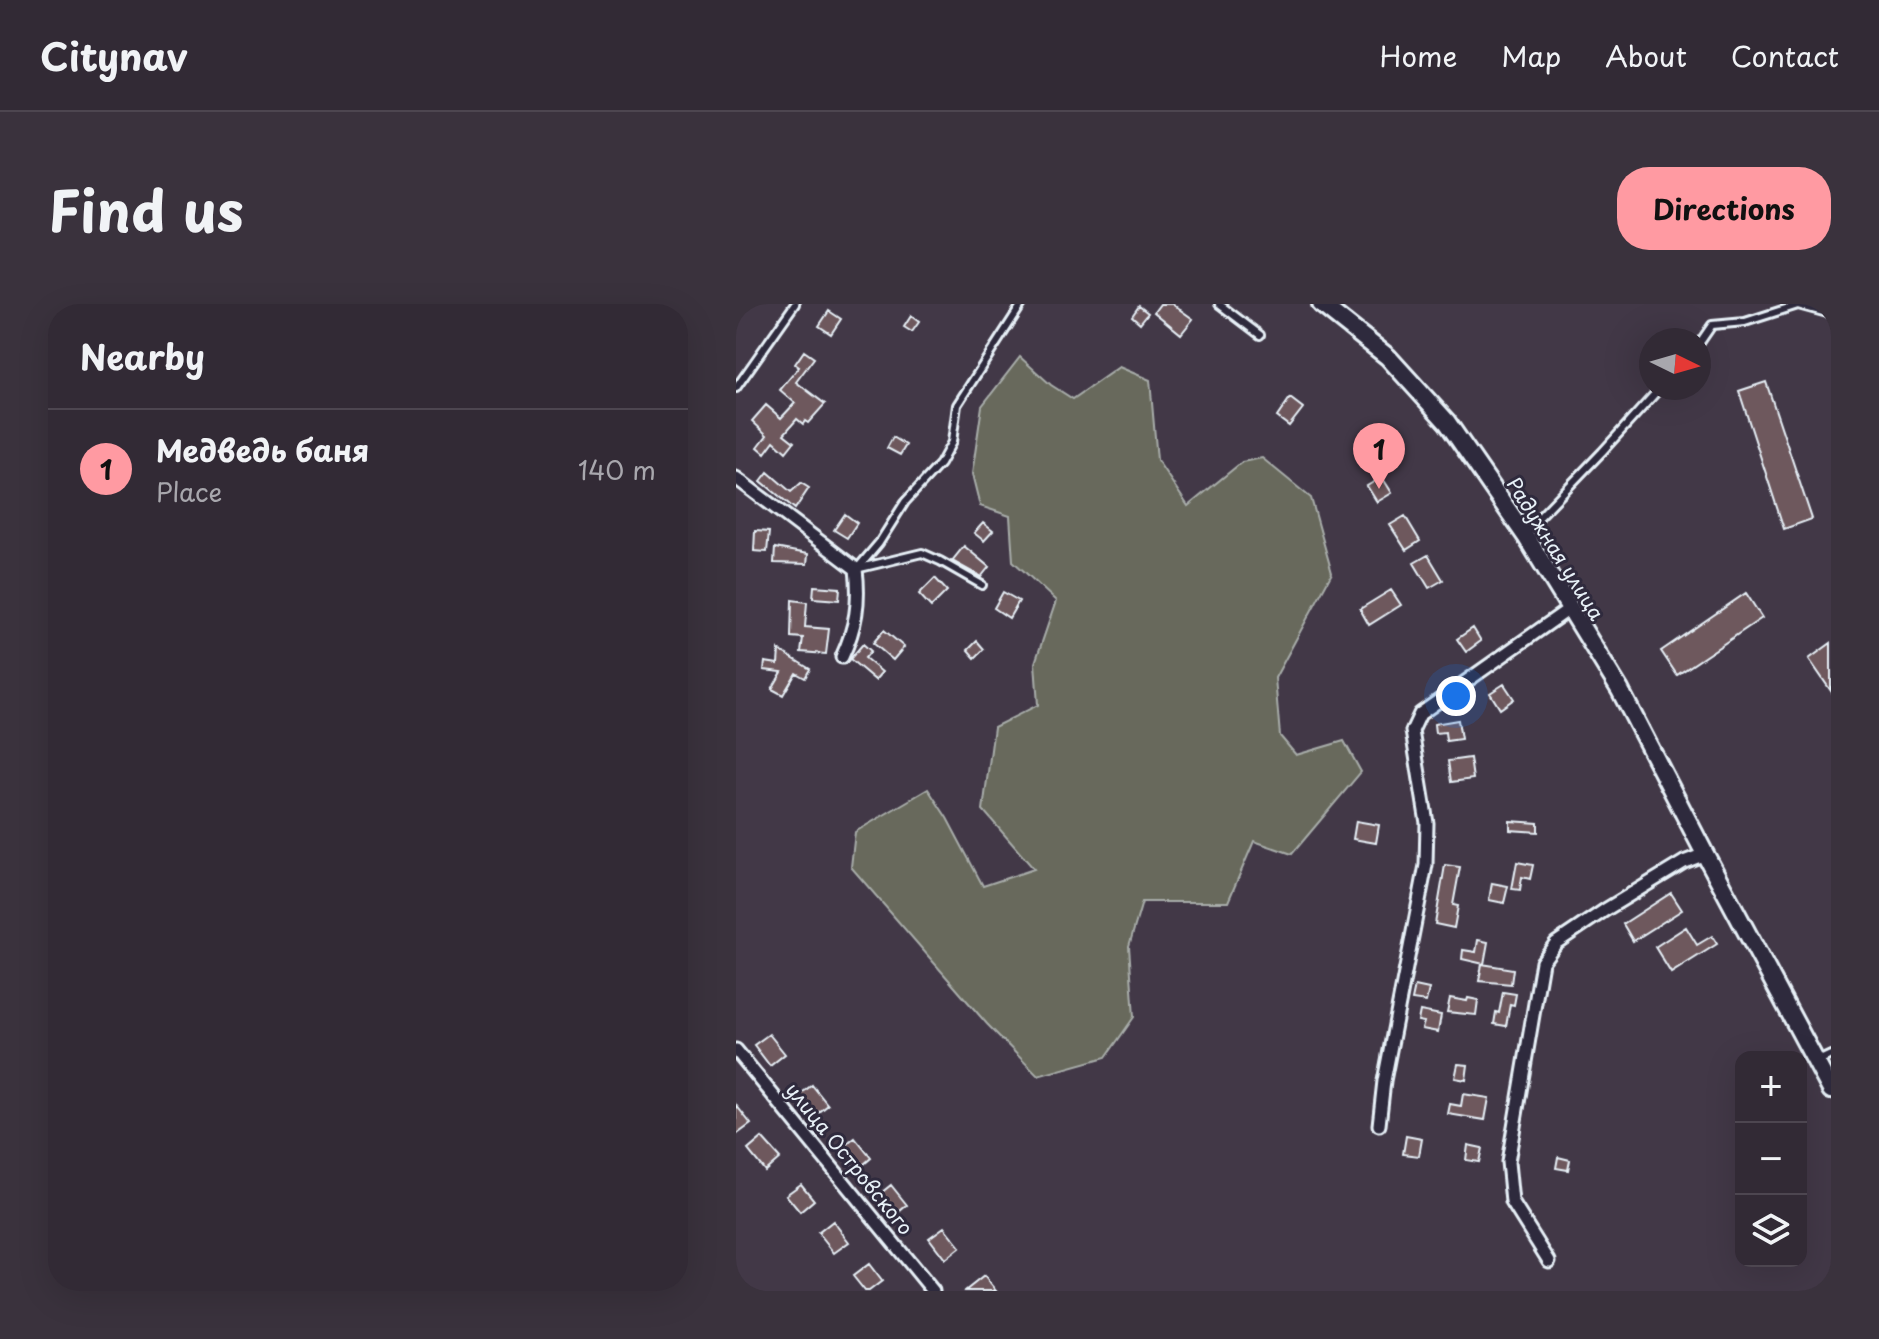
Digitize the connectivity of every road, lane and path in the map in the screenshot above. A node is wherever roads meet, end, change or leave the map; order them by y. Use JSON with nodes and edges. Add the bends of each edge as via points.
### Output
{"nodes":[{"id":1,"x":795,"y":304,"type":"edge"},
{"id":2,"x":1022,"y":304,"type":"edge"},
{"id":3,"x":1219,"y":304,"type":"edge"},
{"id":4,"x":1321,"y":304,"type":"edge"},
{"id":5,"x":1831,"y":314,"type":"edge"},
{"id":6,"x":1710,"y":328,"type":"edge"},
{"id":7,"x":1260,"y":335,"type":"dead end"},
{"id":8,"x":736,"y":388,"type":"edge"},
{"id":9,"x":1649,"y":400,"type":"edge"},
{"id":10,"x":736,"y":478,"type":"edge"},
{"id":11,"x":1523,"y":533,"type":"junction"},
{"id":12,"x":856,"y":569,"type":"junction"},
{"id":13,"x":982,"y":585,"type":"dead end"},
{"id":14,"x":1569,"y":609,"type":"junction"},
{"id":15,"x":842,"y":657,"type":"dead end"},
{"id":16,"x":1705,"y":854,"type":"junction"},
{"id":17,"x":736,"y":1050,"type":"edge"},
{"id":18,"x":1823,"y":1059,"type":"edge"},
{"id":19,"x":1831,"y":1090,"type":"edge"},
{"id":20,"x":1379,"y":1125,"type":"dead end"},
{"id":21,"x":1549,"y":1261,"type":"dead end"},
{"id":22,"x":933,"y":1291,"type":"edge"}],
"edges":[{"from":1,"to":8,"type":"lane"},
{"from":2,"to":12,"type":"lane","via":[[957,405],[952,442],[940,464]]},
{"from":3,"to":7,"type":"lane"},
{"from":4,"to":11,"type":"street","name":"Радужная улица","via":[[1388,357],[1447,422]]},
{"from":5,"to":6,"type":"lane","via":[[1798,305]]},
{"from":9,"to":11,"type":"lane"},
{"from":10,"to":12,"type":"street"},
{"from":11,"to":14,"type":"street","name":"Радужная улица"},
{"from":12,"to":13,"type":"lane","via":[[922,553]]},
{"from":12,"to":15,"type":"street","via":[[860,595]]},
{"from":14,"to":16,"type":"street","name":"Радужная улица","via":[[1620,690]]},
{"from":14,"to":20,"type":"street","via":[[1420,714],[1412,731],[1427,823],[1426,865]]},
{"from":16,"to":18,"type":"street","name":"Радужная улица"},
{"from":16,"to":21,"type":"street","via":[[1605,910],[1556,943],[1542,962],[1508,1162],[1512,1202]]},
{"from":17,"to":22,"type":"street","name":"улица Островского"},
{"from":18,"to":19,"type":"street","name":"Радужная улица"}]}
